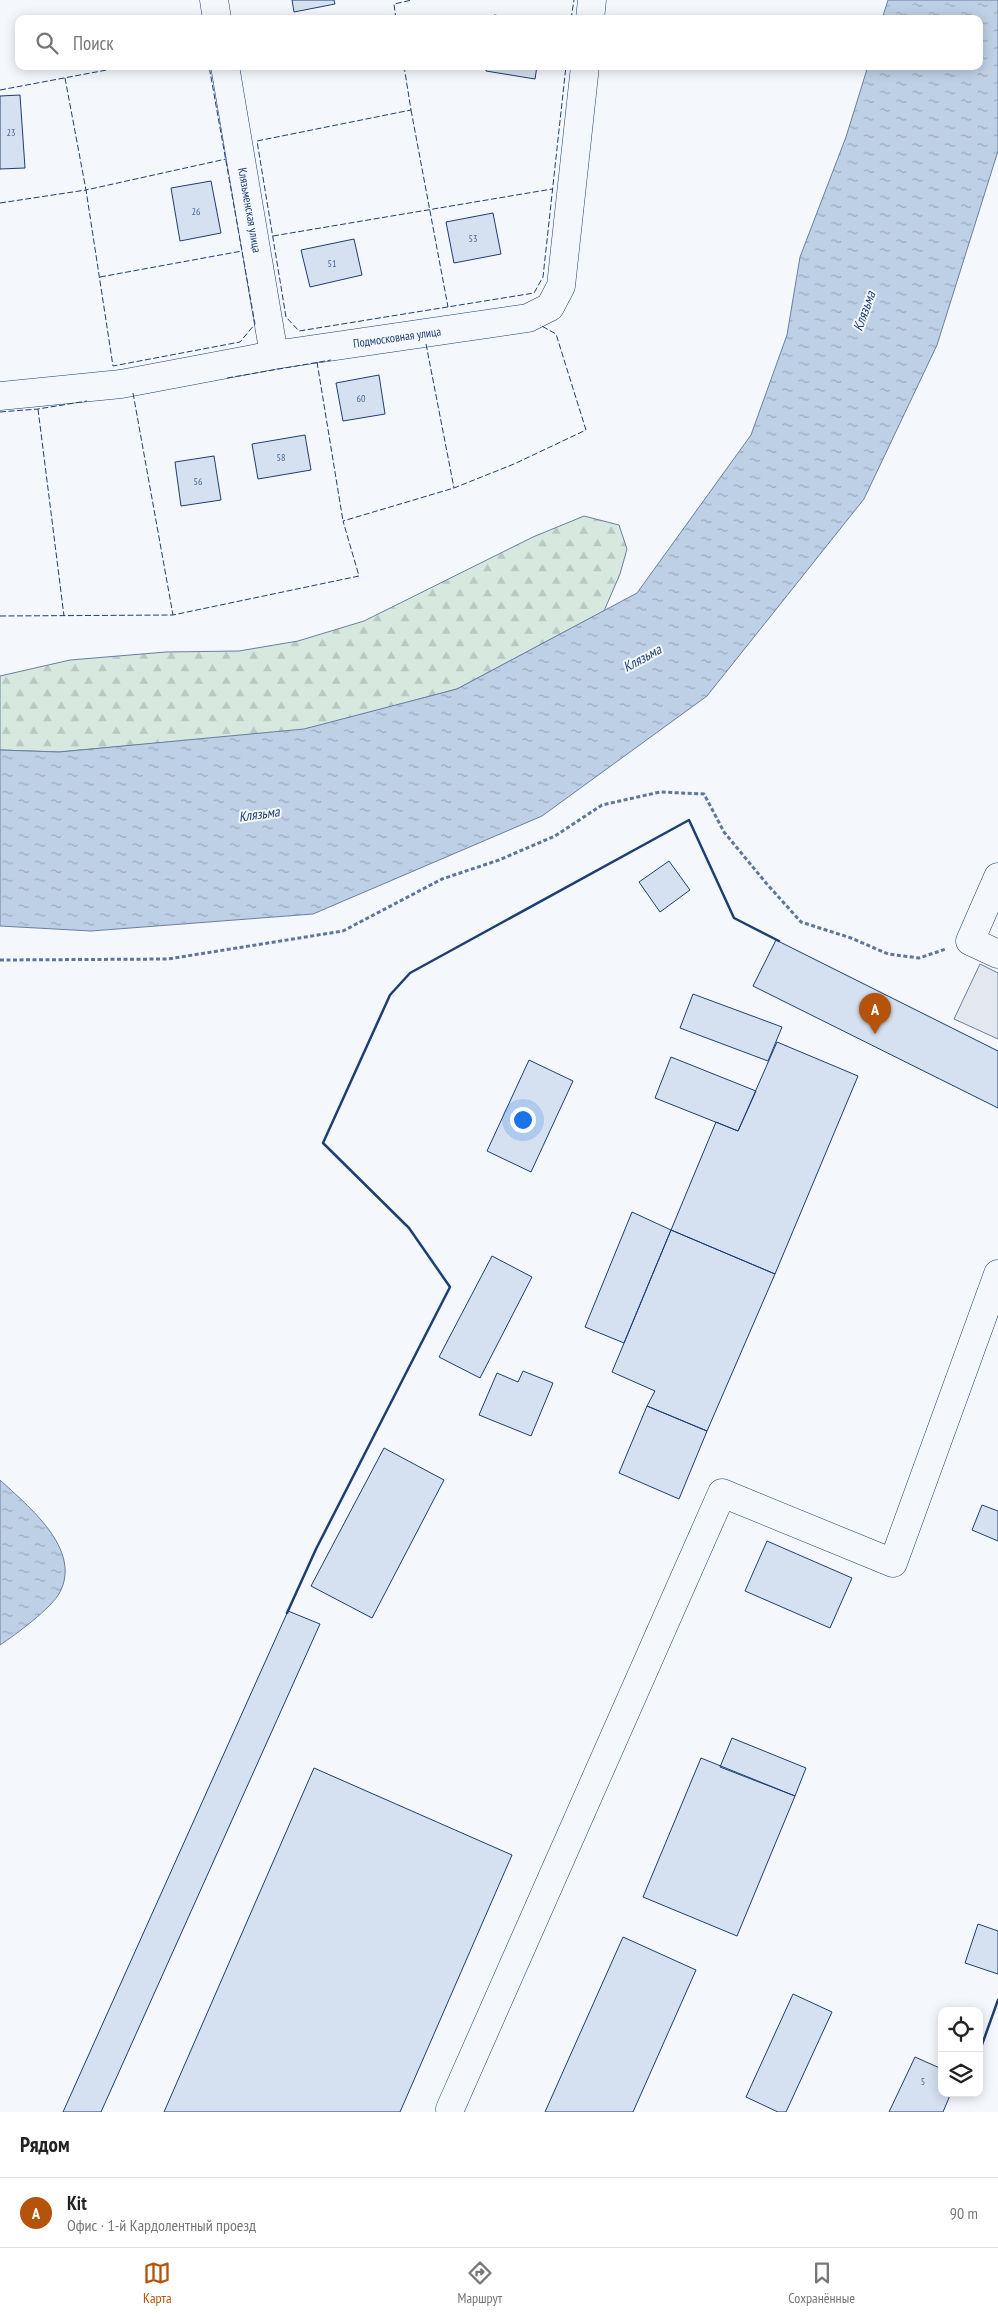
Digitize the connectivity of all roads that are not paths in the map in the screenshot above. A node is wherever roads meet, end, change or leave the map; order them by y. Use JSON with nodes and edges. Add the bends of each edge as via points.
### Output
{"nodes":[{"id":1,"x":214,"y":0,"type":"edge"},
{"id":2,"x":592,"y":0,"type":"edge"},
{"id":3,"x":216,"y":15,"type":"edge"},
{"id":4,"x":590,"y":15,"type":"edge"},
{"id":5,"x":226,"y":70,"type":"edge"},
{"id":6,"x":585,"y":70,"type":"edge"},
{"id":7,"x":274,"y":354,"type":"junction"},
{"id":8,"x":0,"y":396,"type":"edge"},
{"id":9,"x":998,"y":877,"type":"edge"},
{"id":10,"x":998,"y":954,"type":"edge"},
{"id":11,"x":998,"y":1274,"type":"edge"},
{"id":12,"x":450,"y":2110,"type":"dead end"}],
"edges":[{"from":1,"to":3,"type":"street"},
{"from":2,"to":4,"type":"street"},
{"from":5,"to":7,"type":"street","name":"Клязьменская улица"},
{"from":6,"to":7,"type":"street","name":"Подмосковная улица","via":[[561,286],[550,307],[528,318]]},
{"from":7,"to":8,"type":"street","name":"Подмосковная улица","via":[[121,384]]},
{"from":9,"to":10,"type":"street","via":[[970,941]]},
{"from":11,"to":12,"type":"street","via":[[893,1563],[722,1492]]}]}
